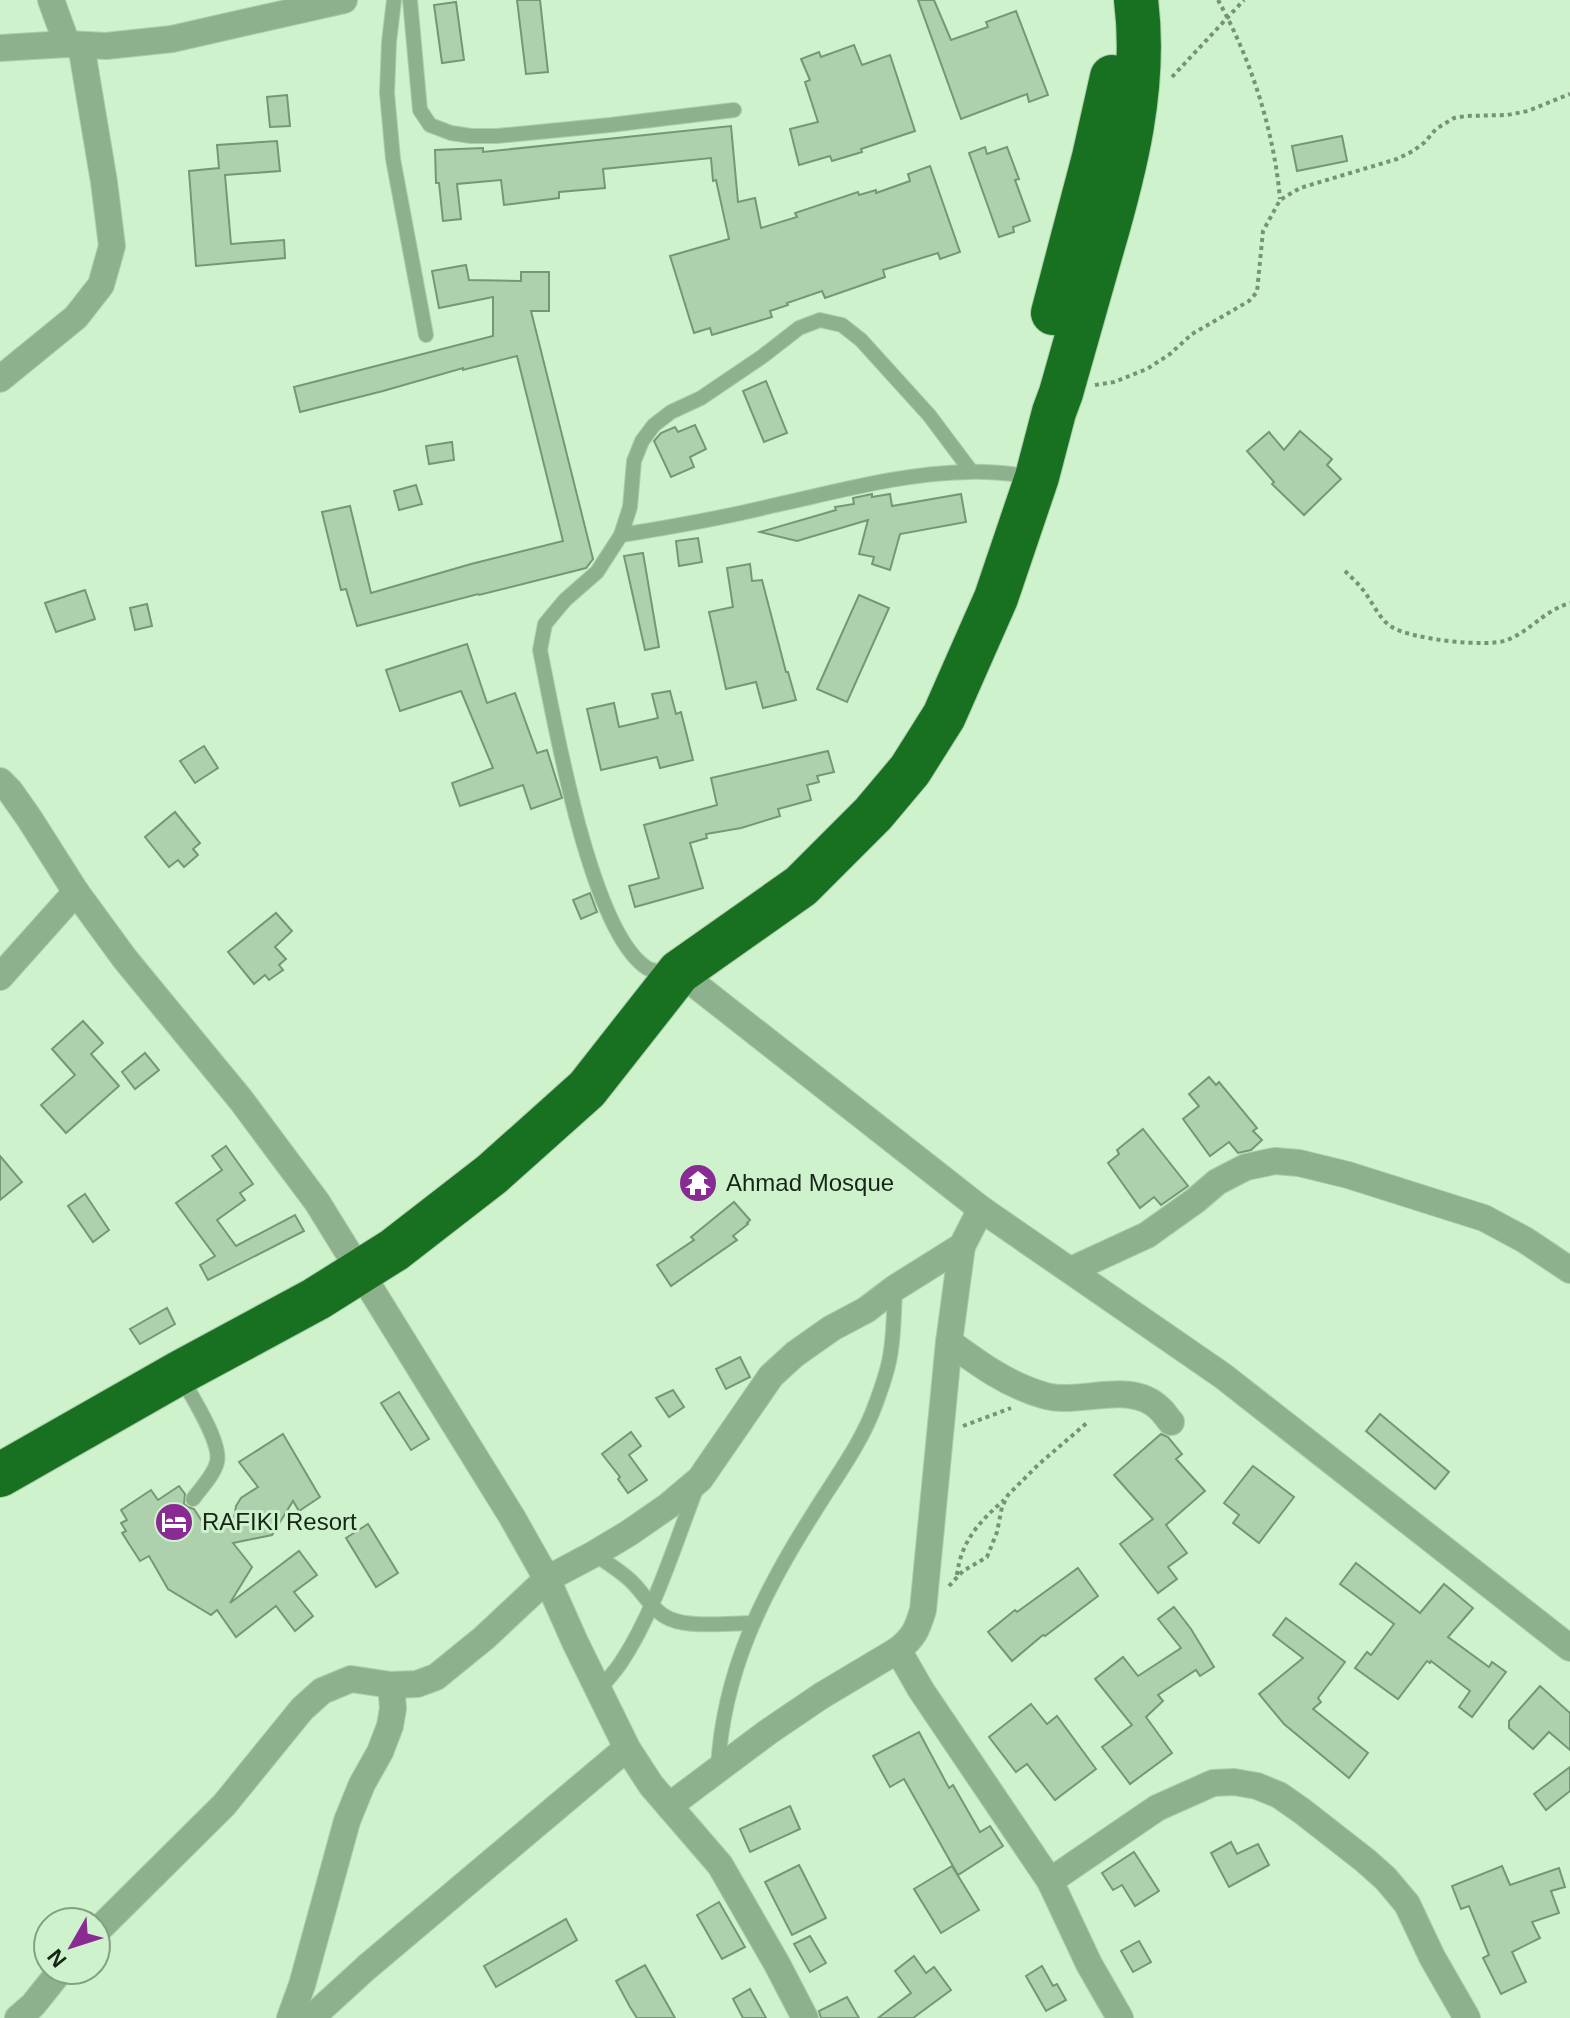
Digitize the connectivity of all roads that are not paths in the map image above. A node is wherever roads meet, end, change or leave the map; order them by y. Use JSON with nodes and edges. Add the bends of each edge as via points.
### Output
{"nodes":[{"id":1,"x":51,"y":0,"type":"edge"},
{"id":2,"x":344,"y":0,"type":"edge"},
{"id":3,"x":394,"y":0,"type":"edge"},
{"id":4,"x":410,"y":0,"type":"edge"},
{"id":5,"x":1109,"y":0,"type":"edge"},
{"id":6,"x":1136,"y":0,"type":"edge"},
{"id":7,"x":74,"y":44,"type":"junction"},
{"id":8,"x":0,"y":48,"type":"edge"},
{"id":9,"x":734,"y":110,"type":"dead end"},
{"id":10,"x":426,"y":335,"type":"dead end"},
{"id":11,"x":0,"y":379,"type":"edge"},
{"id":12,"x":971,"y":471,"type":"junction"},
{"id":13,"x":1037,"y":477,"type":"junction"},
{"id":14,"x":621,"y":535,"type":"junction"},
{"id":15,"x":0,"y":781,"type":"edge"},
{"id":16,"x":76,"y":892,"type":"junction"},
{"id":17,"x":679,"y":972,"type":"junction"},
{"id":18,"x":0,"y":977,"type":"edge"},
{"id":19,"x":981,"y":1209,"type":"junction"},
{"id":20,"x":962,"y":1246,"type":"junction"},
{"id":21,"x":1071,"y":1270,"type":"junction"},
{"id":22,"x":1570,"y":1270,"type":"edge"},
{"id":23,"x":360,"y":1272,"type":"junction"},
{"id":24,"x":895,"y":1288,"type":"junction"},
{"id":25,"x":949,"y":1342,"type":"junction"},
{"id":26,"x":179,"y":1373,"type":"junction"},
{"id":27,"x":1171,"y":1422,"type":"dead end"},
{"id":28,"x":0,"y":1475,"type":"edge"},
{"id":29,"x":700,"y":1479,"type":"junction"},
{"id":30,"x":193,"y":1499,"type":"dead end"},
{"id":31,"x":594,"y":1554,"type":"junction"},
{"id":32,"x":547,"y":1579,"type":"junction"},
{"id":33,"x":651,"y":1605,"type":"junction"},
{"id":34,"x":752,"y":1623,"type":"junction"},
{"id":35,"x":1570,"y":1648,"type":"edge"},
{"id":36,"x":898,"y":1650,"type":"junction"},
{"id":37,"x":391,"y":1685,"type":"junction"},
{"id":38,"x":598,"y":1691,"type":"junction"},
{"id":39,"x":627,"y":1748,"type":"junction"},
{"id":40,"x":718,"y":1769,"type":"junction"},
{"id":41,"x":669,"y":1806,"type":"junction"},
{"id":42,"x":1050,"y":1881,"type":"junction"},
{"id":43,"x":112,"y":1916,"type":"edge"},
{"id":44,"x":48,"y":1986,"type":"edge"},
{"id":45,"x":18,"y":2018,"type":"edge"},
{"id":46,"x":290,"y":2018,"type":"edge"},
{"id":47,"x":311,"y":2018,"type":"edge"},
{"id":48,"x":805,"y":2018,"type":"edge"},
{"id":49,"x":1120,"y":2018,"type":"edge"},
{"id":50,"x":1467,"y":2018,"type":"edge"}],
"edges":[{"from":1,"to":7,"type":"street"},
{"from":2,"to":7,"type":"street","via":[[172,39]]},
{"from":3,"to":10,"type":"lane","via":[[387,93],[393,159]]},
{"from":4,"to":9,"type":"lane","via":[[420,110],[430,125],[451,133],[497,136]]},
{"from":5,"to":13,"type":"highway","via":[[1117,51],[1038,383],[1033,419]]},
{"from":6,"to":13,"type":"highway","via":[[1139,61],[1124,173]]},
{"from":7,"to":8,"type":"street"},
{"from":7,"to":11,"type":"street","via":[[112,246],[101,285],[76,317]]},
{"from":12,"to":13,"type":"lane"},
{"from":12,"to":14,"type":"lane","via":[[927,474]]},
{"from":12,"to":14,"type":"lane","via":[[861,340],[842,325],[820,320],[799,328],[654,425],[634,461],[630,507]]},
{"from":13,"to":17,"type":"highway","via":[[996,598],[944,716],[910,770],[801,886]]},
{"from":14,"to":17,"type":"lane","via":[[597,572],[545,624],[540,650],[577,819],[606,908],[617,932],[649,970]]},
{"from":15,"to":16,"type":"street"},
{"from":16,"to":18,"type":"street"},
{"from":16,"to":23,"type":"street","via":[[251,1113],[317,1202]]},
{"from":17,"to":19,"type":"street"},
{"from":17,"to":23,"type":"highway","via":[[587,1089],[492,1174]]},
{"from":19,"to":20,"type":"street"},
{"from":19,"to":21,"type":"street"},
{"from":20,"to":24,"type":"street"},
{"from":20,"to":25,"type":"street"},
{"from":21,"to":22,"type":"street","via":[[1147,1235],[1217,1182],[1246,1167],[1275,1161],[1348,1175],[1484,1218]]},
{"from":21,"to":35,"type":"street","via":[[1223,1376]]},
{"from":23,"to":26,"type":"highway"},
{"from":23,"to":32,"type":"street"},
{"from":24,"to":29,"type":"street","via":[[807,1345],[771,1376]]},
{"from":24,"to":34,"type":"lane","via":[[891,1353],[876,1406]]},
{"from":25,"to":27,"type":"street","via":[[1007,1381],[1038,1393],[1064,1398],[1140,1396]]},
{"from":25,"to":36,"type":"street","via":[[923,1610],[917,1630]]},
{"from":26,"to":28,"type":"highway"},
{"from":26,"to":30,"type":"lane","via":[[217,1446],[217,1462]]},
{"from":29,"to":31,"type":"street"},
{"from":29,"to":33,"type":"lane"},
{"from":31,"to":32,"type":"street"},
{"from":31,"to":33,"type":"lane","via":[[632,1582]]},
{"from":32,"to":37,"type":"street","via":[[436,1677]]},
{"from":32,"to":38,"type":"street"},
{"from":33,"to":34,"type":"lane","via":[[678,1622]]},
{"from":33,"to":38,"type":"lane","via":[[621,1662]]},
{"from":34,"to":40,"type":"lane","via":[[725,1706]]},
{"from":36,"to":40,"type":"street","via":[[821,1696]]},
{"from":36,"to":42,"type":"street"},
{"from":37,"to":43,"type":"street","via":[[351,1679],[322,1691],[224,1805]]},
{"from":37,"to":46,"type":"street","via":[[390,1726],[347,1821]]},
{"from":38,"to":39,"type":"street"},
{"from":39,"to":41,"type":"street"},
{"from":39,"to":47,"type":"street"},
{"from":40,"to":41,"type":"street"},
{"from":41,"to":48,"type":"street","via":[[720,1865]]},
{"from":42,"to":49,"type":"street"},
{"from":42,"to":50,"type":"street","via":[[1157,1808],[1213,1783],[1257,1786],[1302,1811],[1386,1879],[1407,1904]]},
{"from":44,"to":45,"type":"street"}]}
